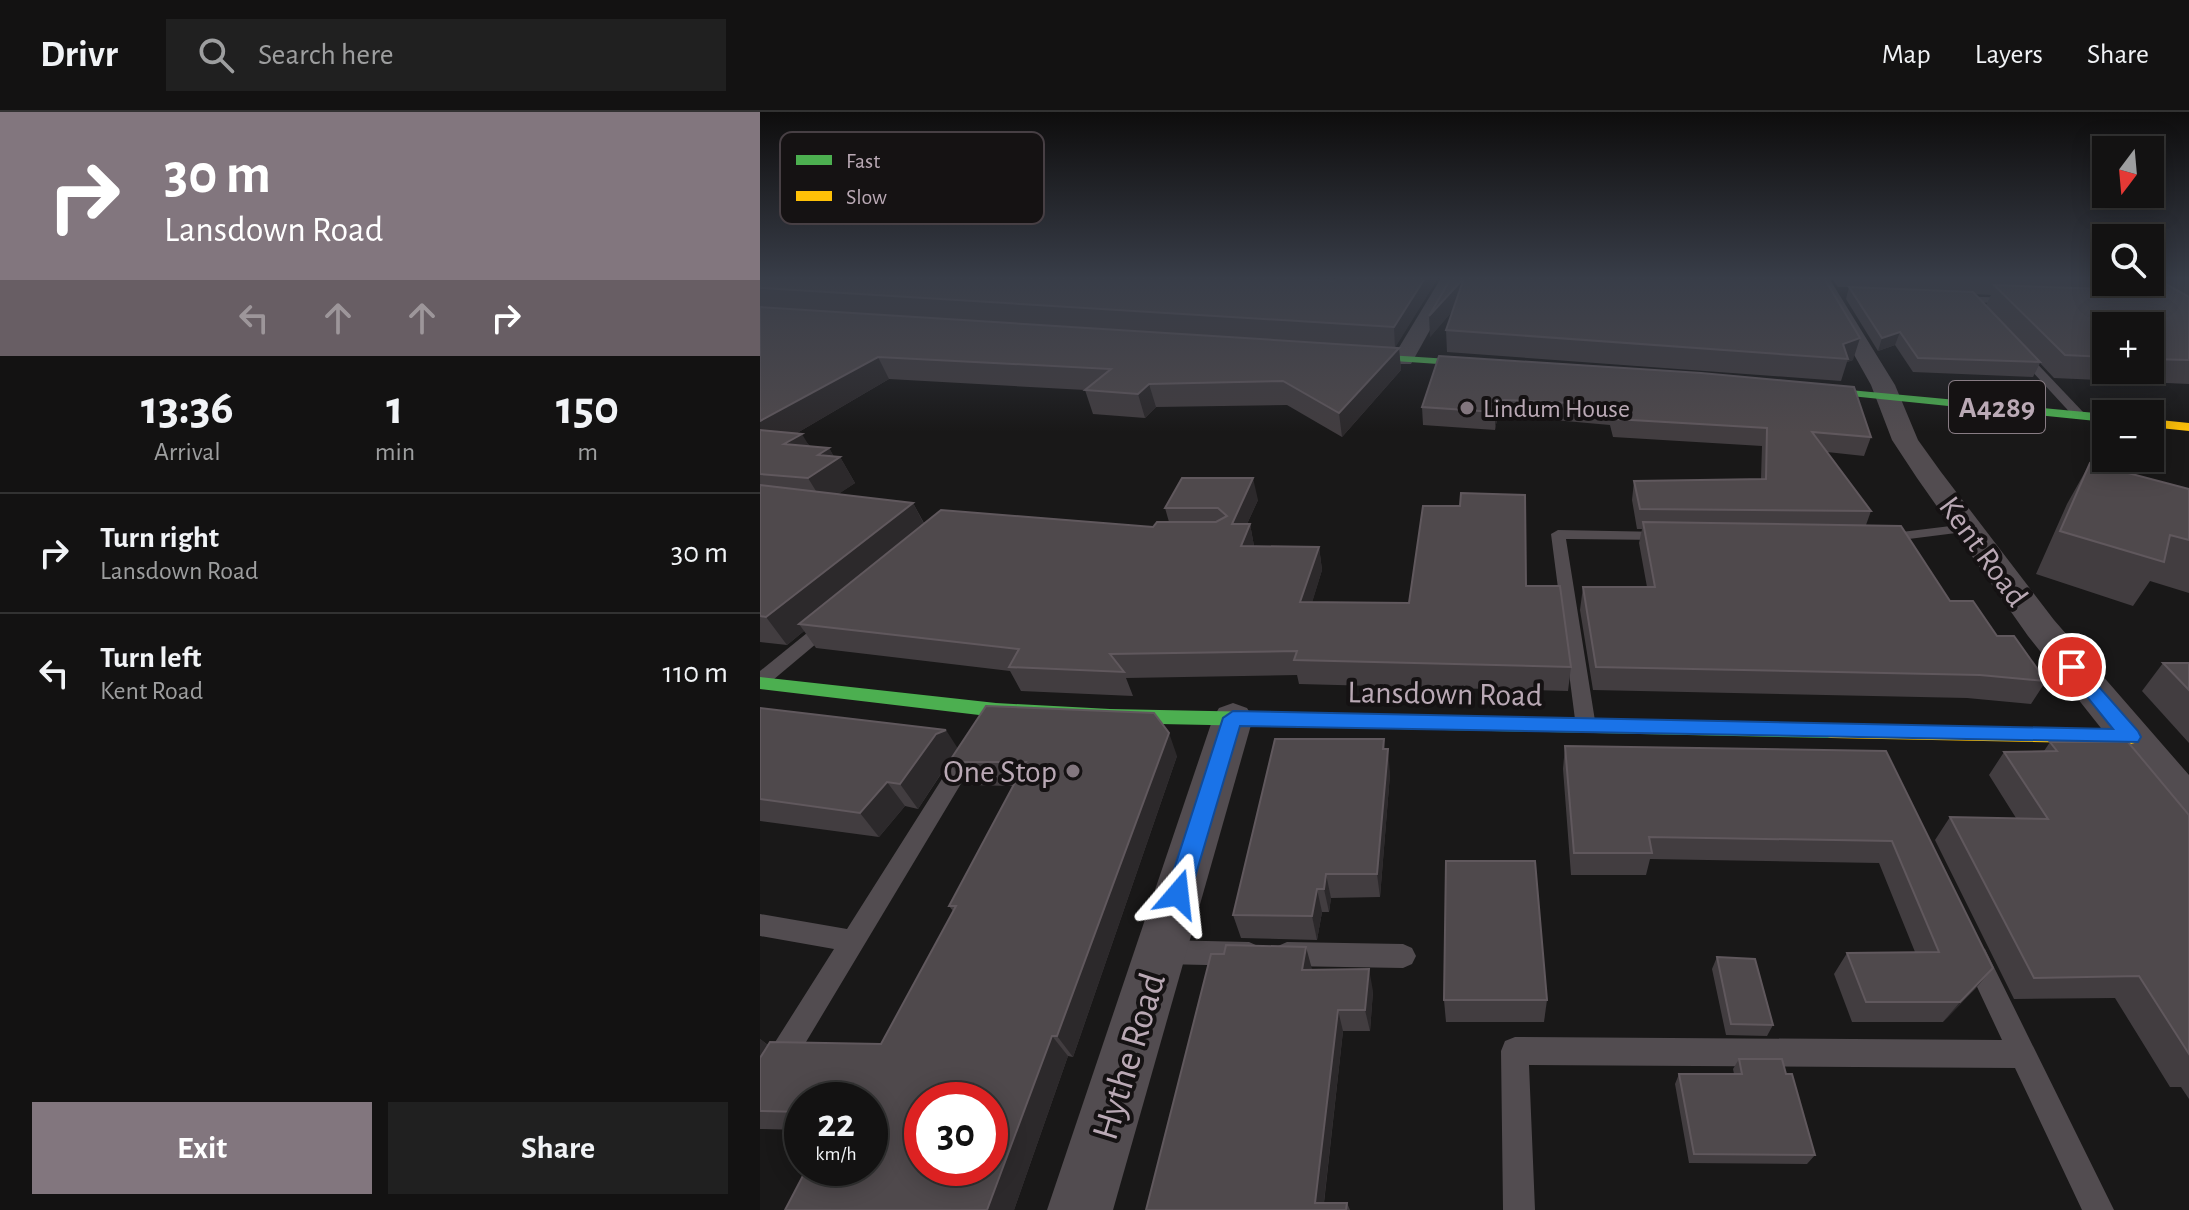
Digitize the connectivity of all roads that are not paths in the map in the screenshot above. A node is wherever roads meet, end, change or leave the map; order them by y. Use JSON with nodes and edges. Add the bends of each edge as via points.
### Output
{"nodes":[{"id":1,"x":1420,"y":329,"type":"edge"},
{"id":2,"x":1850,"y":329,"type":"edge"},
{"id":3,"x":2011,"y":342,"type":"edge"},
{"id":4,"x":1315,"y":353,"type":"edge"},
{"id":5,"x":1403,"y":359,"type":"junction"},
{"id":6,"x":1512,"y":366,"type":"edge"},
{"id":7,"x":1784,"y":386,"type":"edge"},
{"id":8,"x":1888,"y":396,"type":"junction"},
{"id":9,"x":2080,"y":416,"type":"junction"},
{"id":10,"x":2092,"y":417,"type":"edge"},
{"id":11,"x":2164,"y":424,"type":"edge"},
{"id":12,"x":2189,"y":427,"type":"edge"},
{"id":13,"x":1967,"y":528,"type":"junction"},
{"id":14,"x":1684,"y":536,"type":"edge"},
{"id":15,"x":1873,"y":539,"type":"edge"},
{"id":16,"x":842,"y":612,"type":"edge"},
{"id":17,"x":760,"y":682,"type":"edge"},
{"id":18,"x":1233,"y":718,"type":"junction"},
{"id":19,"x":1586,"y":727,"type":"junction"},
{"id":20,"x":1869,"y":733,"type":"junction"},
{"id":21,"x":2131,"y":737,"type":"junction"},
{"id":22,"x":1882,"y":761,"type":"edge"},
{"id":23,"x":961,"y":766,"type":"edge"},
{"id":24,"x":2189,"y":806,"type":"edge"},
{"id":25,"x":760,"y":925,"type":"edge"},
{"id":26,"x":1962,"y":928,"type":"edge"},
{"id":27,"x":853,"y":941,"type":"junction"},
{"id":28,"x":1160,"y":952,"type":"junction"},
{"id":29,"x":1403,"y":956,"type":"dead end"},
{"id":30,"x":2022,"y":1054,"type":"junction"},
{"id":31,"x":760,"y":1092,"type":"edge"},
{"id":32,"x":1080,"y":1210,"type":"edge"},
{"id":33,"x":1519,"y":1210,"type":"edge"},
{"id":34,"x":2098,"y":1210,"type":"edge"}],
"edges":[{"from":1,"to":5,"type":"street"},
{"from":2,"to":8,"type":"street","name":"Kent Road"},
{"from":3,"to":9,"type":"lane"},
{"from":4,"to":5,"type":"street"},
{"from":5,"to":6,"type":"street"},
{"from":7,"to":8,"type":"street","number":"A4289"},
{"from":8,"to":9,"type":"street","number":"A4289"},
{"from":8,"to":13,"type":"street","name":"Kent Road","via":[[1905,440]]},
{"from":9,"to":10,"type":"street","number":"A4289"},
{"from":11,"to":12,"type":"street"},
{"from":13,"to":15,"type":"lane"},
{"from":13,"to":21,"type":"street","name":"Kent Road"},
{"from":14,"to":19,"type":"lane","via":[[1558,534]]},
{"from":16,"to":17,"type":"lane"},
{"from":17,"to":18,"type":"street","name":"Lansdown Road","via":[[996,710]]},
{"from":18,"to":19,"type":"street","name":"Lansdown Road"},
{"from":18,"to":28,"type":"street","name":"Hythe Road"},
{"from":19,"to":20,"type":"street","name":"Lansdown Road"},
{"from":20,"to":21,"type":"street","name":"Lansdown Road"},
{"from":20,"to":22,"type":"lane"},
{"from":21,"to":24,"type":"street","name":"Kent Road"},
{"from":23,"to":27,"type":"lane"},
{"from":25,"to":27,"type":"lane"},
{"from":26,"to":30,"type":"lane"},
{"from":27,"to":31,"type":"lane"},
{"from":28,"to":29,"type":"lane"},
{"from":28,"to":32,"type":"street","name":"Hythe Road"},
{"from":30,"to":33,"type":"lane","via":[[1515,1051]]},
{"from":30,"to":34,"type":"lane"}]}
